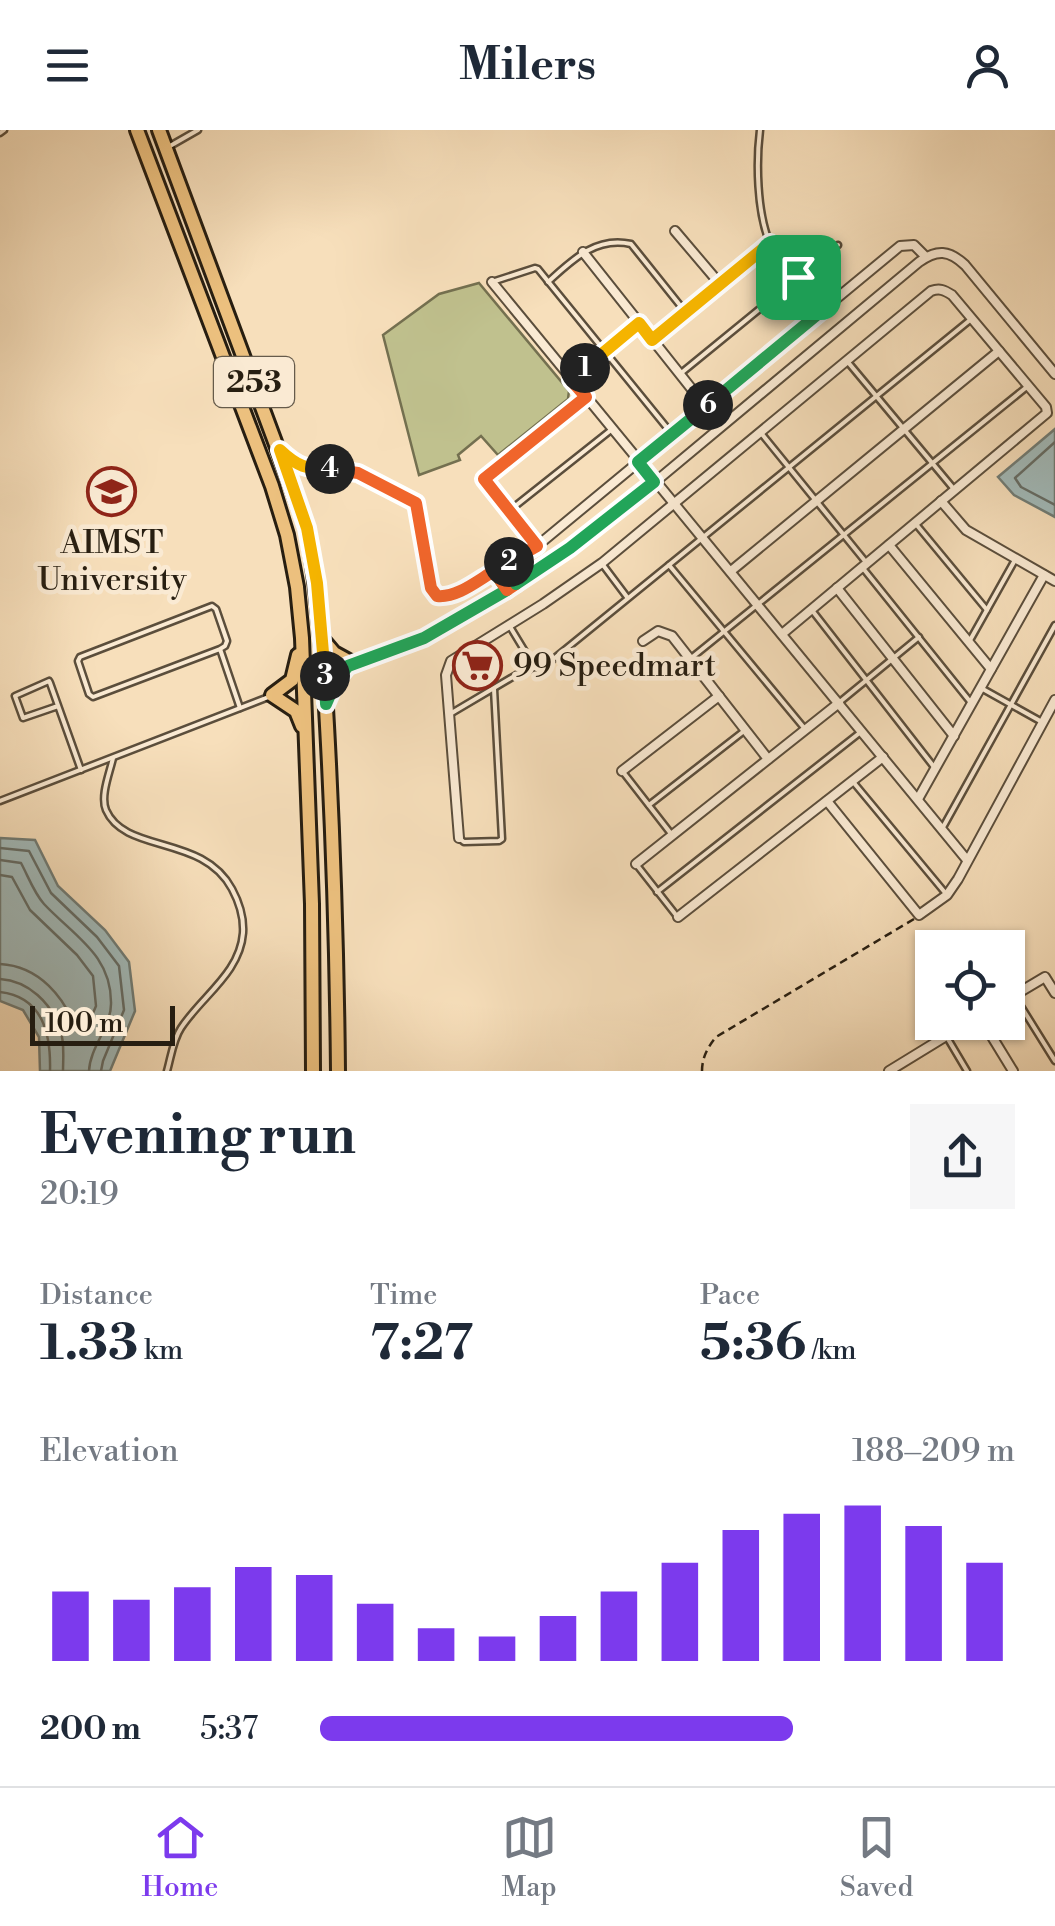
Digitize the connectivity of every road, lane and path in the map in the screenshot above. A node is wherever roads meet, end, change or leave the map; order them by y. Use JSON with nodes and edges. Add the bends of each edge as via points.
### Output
{"nodes":[{"id":1,"x":137,"y":130,"type":"edge"},
{"id":2,"x":159,"y":130,"type":"edge"},
{"id":3,"x":198,"y":130,"type":"edge"},
{"id":4,"x":760,"y":130,"type":"edge"},
{"id":5,"x":166,"y":148,"type":"junction"},
{"id":6,"x":675,"y":230,"type":"dead end"},
{"id":7,"x":770,"y":243,"type":"junction"},
{"id":8,"x":838,"y":245,"type":"dead end"},
{"id":9,"x":583,"y":252,"type":"junction"},
{"id":10,"x":926,"y":257,"type":"junction"},
{"id":11,"x":798,"y":277,"type":"junction"},
{"id":12,"x":492,"y":282,"type":"joint"},
{"id":13,"x":548,"y":282,"type":"junction"},
{"id":14,"x":720,"y":284,"type":"junction"},
{"id":15,"x":824,"y":309,"type":"junction"},
{"id":16,"x":686,"y":312,"type":"junction"},
{"id":17,"x":972,"y":319,"type":"junction"},
{"id":18,"x":639,"y":323,"type":"junction"},
{"id":19,"x":652,"y":340,"type":"junction"},
{"id":20,"x":999,"y":351,"type":"junction"},
{"id":21,"x":605,"y":352,"type":"junction"},
{"id":22,"x":847,"y":361,"type":"junction"},
{"id":23,"x":680,"y":374,"type":"junction"},
{"id":24,"x":1055,"y":374,"type":"edge"},
{"id":25,"x":571,"y":380,"type":"junction"},
{"id":26,"x":1028,"y":386,"type":"junction"},
{"id":27,"x":876,"y":396,"type":"junction"},
{"id":28,"x":586,"y":397,"type":"junction"},
{"id":29,"x":706,"y":407,"type":"junction"},
{"id":30,"x":904,"y":429,"type":"junction"},
{"id":31,"x":612,"y":430,"type":"junction"},
{"id":32,"x":761,"y":432,"type":"junction"},
{"id":33,"x":672,"y":434,"type":"junction"},
{"id":34,"x":280,"y":450,"type":"junction"},
{"id":35,"x":638,"y":462,"type":"junction"},
{"id":36,"x":932,"y":463,"type":"junction"},
{"id":37,"x":789,"y":468,"type":"junction"},
{"id":38,"x":485,"y":481,"type":"joint"},
{"id":39,"x":654,"y":482,"type":"junction"},
{"id":40,"x":955,"y":490,"type":"junction"},
{"id":41,"x":816,"y":501,"type":"junction"},
{"id":42,"x":941,"y":501,"type":"junction"},
{"id":43,"x":675,"y":503,"type":"junction"},
{"id":44,"x":509,"y":512,"type":"junction"},
{"id":45,"x":915,"y":523,"type":"junction"},
{"id":46,"x":844,"y":535,"type":"junction"},
{"id":47,"x":704,"y":538,"type":"junction"},
{"id":48,"x":889,"y":544,"type":"junction"},
{"id":49,"x":537,"y":546,"type":"junction"},
{"id":50,"x":1015,"y":560,"type":"junction"},
{"id":51,"x":602,"y":563,"type":"junction"},
{"id":52,"x":669,"y":565,"type":"junction"},
{"id":53,"x":864,"y":565,"type":"junction"},
{"id":54,"x":494,"y":571,"type":"junction"},
{"id":55,"x":731,"y":571,"type":"junction"},
{"id":56,"x":1044,"y":575,"type":"junction"},
{"id":57,"x":1055,"y":581,"type":"edge"},
{"id":58,"x":837,"y":588,"type":"junction"},
{"id":59,"x":507,"y":590,"type":"junction"},
{"id":60,"x":628,"y":597,"type":"junction"},
{"id":61,"x":758,"y":604,"type":"junction"},
{"id":62,"x":811,"y":609,"type":"junction"},
{"id":63,"x":987,"y":610,"type":"junction"},
{"id":64,"x":509,"y":625,"type":"junction"},
{"id":65,"x":1055,"y":625,"type":"edge"},
{"id":66,"x":724,"y":632,"type":"junction"},
{"id":67,"x":782,"y":634,"type":"junction"},
{"id":68,"x":302,"y":638,"type":"junction"},
{"id":69,"x":919,"y":638,"type":"junction"},
{"id":70,"x":323,"y":640,"type":"junction"},
{"id":71,"x":642,"y":641,"type":"dead end"},
{"id":72,"x":969,"y":642,"type":"junction"},
{"id":73,"x":220,"y":649,"type":"junction"},
{"id":74,"x":892,"y":658,"type":"junction"},
{"id":75,"x":690,"y":659,"type":"junction"},
{"id":76,"x":351,"y":665,"type":"junction"},
{"id":77,"x":536,"y":668,"type":"junction"},
{"id":78,"x":992,"y":669,"type":"junction"},
{"id":79,"x":325,"y":675,"type":"junction"},
{"id":80,"x":866,"y":680,"type":"junction"},
{"id":81,"x":304,"y":684,"type":"junction"},
{"id":82,"x":494,"y":688,"type":"junction"},
{"id":83,"x":981,"y":688,"type":"junction"},
{"id":84,"x":288,"y":690,"type":"dead end"},
{"id":85,"x":272,"y":696,"type":"junction"},
{"id":86,"x":719,"y":696,"type":"junction"},
{"id":87,"x":1055,"y":700,"type":"edge"},
{"id":88,"x":838,"y":703,"type":"junction"},
{"id":89,"x":326,"y":704,"type":"junction"},
{"id":90,"x":972,"y":704,"type":"junction"},
{"id":91,"x":1011,"y":704,"type":"junction"},
{"id":92,"x":58,"y":706,"type":"junction"},
{"id":93,"x":240,"y":708,"type":"junction"},
{"id":94,"x":450,"y":714,"type":"junction"},
{"id":95,"x":1043,"y":722,"type":"junction"},
{"id":96,"x":746,"y":730,"type":"junction"},
{"id":97,"x":805,"y":730,"type":"junction"},
{"id":98,"x":862,"y":731,"type":"junction"},
{"id":99,"x":305,"y":736,"type":"junction"},
{"id":100,"x":954,"y":736,"type":"junction"},
{"id":101,"x":883,"y":757,"type":"junction"},
{"id":102,"x":113,"y":758,"type":"junction"},
{"id":103,"x":768,"y":758,"type":"junction"},
{"id":104,"x":936,"y":768,"type":"junction"},
{"id":105,"x":81,"y":770,"type":"junction"},
{"id":106,"x":622,"y":771,"type":"joint"},
{"id":107,"x":853,"y":781,"type":"junction"},
{"id":108,"x":918,"y":800,"type":"junction"},
{"id":109,"x":0,"y":801,"type":"edge"},
{"id":110,"x":827,"y":801,"type":"junction"},
{"id":111,"x":648,"y":805,"type":"junction"},
{"id":112,"x":942,"y":829,"type":"junction"},
{"id":113,"x":672,"y":835,"type":"junction"},
{"id":114,"x":458,"y":838,"type":"joint"},
{"id":115,"x":967,"y":860,"type":"junction"},
{"id":116,"x":636,"y":864,"type":"joint"},
{"id":117,"x":658,"y":892,"type":"junction"},
{"id":118,"x":947,"y":895,"type":"junction"},
{"id":119,"x":919,"y":915,"type":"junction"},
{"id":120,"x":678,"y":917,"type":"joint"},
{"id":121,"x":1025,"y":989,"type":"edge"},
{"id":122,"x":1055,"y":994,"type":"edge"},
{"id":123,"x":1025,"y":1017,"type":"edge"},
{"id":124,"x":940,"y":1040,"type":"edge"},
{"id":125,"x":948,"y":1040,"type":"edge"},
{"id":126,"x":994,"y":1040,"type":"edge"},
{"id":127,"x":909,"y":1059,"type":"junction"},
{"id":128,"x":1055,"y":1061,"type":"edge"},
{"id":129,"x":167,"y":1071,"type":"edge"},
{"id":130,"x":313,"y":1071,"type":"edge"},
{"id":131,"x":338,"y":1071,"type":"edge"},
{"id":132,"x":702,"y":1071,"type":"edge"},
{"id":133,"x":889,"y":1071,"type":"edge"},
{"id":134,"x":916,"y":1071,"type":"edge"},
{"id":135,"x":967,"y":1071,"type":"edge"},
{"id":136,"x":1013,"y":1071,"type":"edge"}],
"edges":[{"from":1,"to":68,"type":"main road","number":"253","via":[[272,486],[288,536]]},
{"from":2,"to":5,"type":"main road","number":"253"},
{"from":3,"to":5,"type":"lane"},
{"from":4,"to":7,"type":"lane","via":[[759,186]]},
{"from":5,"to":34,"type":"main road","number":"253"},
{"from":6,"to":14,"type":"street"},
{"from":7,"to":11,"type":"lane"},
{"from":7,"to":14,"type":"street"},
{"from":8,"to":11,"type":"lane"},
{"from":9,"to":13,"type":"lane"},
{"from":9,"to":16,"type":"lane","via":[[631,244]]},
{"from":9,"to":18,"type":"street"},
{"from":10,"to":15,"type":"street","via":[[914,245],[900,246]]},
{"from":10,"to":24,"type":"street","via":[[950,253],[965,265]]},
{"from":10,"to":39,"type":"street"},
{"from":11,"to":15,"type":"lane"},
{"from":11,"to":23,"type":"lane"},
{"from":12,"to":13,"type":"lane","via":[[535,268]]},
{"from":12,"to":25,"type":"street"},
{"from":13,"to":21,"type":"lane"},
{"from":14,"to":16,"type":"street"},
{"from":15,"to":29,"type":"street"},
{"from":16,"to":19,"type":"street"},
{"from":17,"to":20,"type":"street"},
{"from":17,"to":22,"type":"street","via":[[952,295],[932,291]]},
{"from":17,"to":27,"type":"lane"},
{"from":18,"to":19,"type":"street"},
{"from":18,"to":21,"type":"lane"},
{"from":19,"to":23,"type":"street"},
{"from":20,"to":26,"type":"street"},
{"from":20,"to":30,"type":"street"},
{"from":21,"to":25,"type":"lane"},
{"from":21,"to":33,"type":"lane"},
{"from":22,"to":27,"type":"lane"},
{"from":22,"to":32,"type":"street"},
{"from":23,"to":29,"type":"street"},
{"from":25,"to":28,"type":"street"},
{"from":26,"to":36,"type":"lane"},
{"from":26,"to":40,"type":"street","via":[[1048,413]]},
{"from":27,"to":30,"type":"lane"},
{"from":27,"to":37,"type":"lane"},
{"from":28,"to":31,"type":"street"},
{"from":28,"to":38,"type":"street"},
{"from":29,"to":33,"type":"street"},
{"from":30,"to":36,"type":"lane"},
{"from":30,"to":41,"type":"street"},
{"from":31,"to":35,"type":"street"},
{"from":31,"to":44,"type":"lane"},
{"from":32,"to":37,"type":"lane"},
{"from":32,"to":43,"type":"street"},
{"from":33,"to":35,"type":"street"},
{"from":34,"to":54,"type":"lane","via":[[296,465],[358,473],[416,503],[437,596],[446,598]]},
{"from":34,"to":70,"type":"main road","number":"253","via":[[307,528]]},
{"from":35,"to":39,"type":"street"},
{"from":35,"to":49,"type":"street"},
{"from":36,"to":40,"type":"lane"},
{"from":36,"to":46,"type":"lane"},
{"from":37,"to":41,"type":"lane"},
{"from":37,"to":47,"type":"lane"},
{"from":38,"to":44,"type":"lane"},
{"from":39,"to":43,"type":"street"},
{"from":39,"to":59,"type":"street"},
{"from":40,"to":42,"type":"street"},
{"from":41,"to":46,"type":"lane"},
{"from":41,"to":55,"type":"street"},
{"from":42,"to":45,"type":"street"},
{"from":42,"to":50,"type":"street","via":[[966,530]]},
{"from":43,"to":47,"type":"street"},
{"from":43,"to":51,"type":"street"},
{"from":44,"to":49,"type":"lane"},
{"from":45,"to":48,"type":"street"},
{"from":45,"to":63,"type":"lane"},
{"from":46,"to":53,"type":"lane"},
{"from":46,"to":61,"type":"lane"},
{"from":47,"to":52,"type":"lane"},
{"from":47,"to":55,"type":"street"},
{"from":48,"to":53,"type":"street"},
{"from":48,"to":72,"type":"street"},
{"from":49,"to":54,"type":"lane"},
{"from":50,"to":56,"type":"street"},
{"from":50,"to":63,"type":"lane"},
{"from":51,"to":60,"type":"lane"},
{"from":51,"to":64,"type":"street"},
{"from":52,"to":60,"type":"lane"},
{"from":52,"to":66,"type":"lane"},
{"from":53,"to":58,"type":"street"},
{"from":53,"to":69,"type":"lane"},
{"from":54,"to":59,"type":"lane"},
{"from":55,"to":61,"type":"street"},
{"from":56,"to":57,"type":"street"},
{"from":56,"to":78,"type":"street"},
{"from":58,"to":62,"type":"street"},
{"from":58,"to":74,"type":"street"},
{"from":59,"to":76,"type":"street","via":[[424,638]]},
{"from":60,"to":77,"type":"lane"},
{"from":61,"to":66,"type":"lane"},
{"from":61,"to":67,"type":"street"},
{"from":62,"to":67,"type":"street"},
{"from":62,"to":80,"type":"lane"},
{"from":63,"to":72,"type":"lane"},
{"from":64,"to":77,"type":"lane"},
{"from":64,"to":94,"type":"street","via":[[452,660],[446,676]]},
{"from":65,"to":91,"type":"lane"},
{"from":66,"to":75,"type":"lane"},
{"from":66,"to":97,"type":"lane"},
{"from":67,"to":88,"type":"street"},
{"from":68,"to":81,"type":"main road","number":"253"},
{"from":68,"to":85,"type":"main road","via":[[292,680]]},
{"from":69,"to":74,"type":"lane"},
{"from":69,"to":90,"type":"lane"},
{"from":70,"to":76,"type":"main road"},
{"from":70,"to":79,"type":"main road","number":"253"},
{"from":71,"to":75,"type":"street","via":[[666,633]]},
{"from":72,"to":78,"type":"street"},
{"from":73,"to":73,"type":"lane","via":[[227,641],[212,606],[78,661],[94,697]]},
{"from":73,"to":93,"type":"lane"},
{"from":74,"to":80,"type":"lane"},
{"from":74,"to":100,"type":"street"},
{"from":75,"to":86,"type":"street"},
{"from":76,"to":79,"type":"street"},
{"from":76,"to":89,"type":"main road"},
{"from":77,"to":82,"type":"lane"},
{"from":78,"to":83,"type":"street"},
{"from":79,"to":81,"type":"street"},
{"from":79,"to":89,"type":"main road","number":"253"},
{"from":80,"to":88,"type":"lane"},
{"from":80,"to":104,"type":"lane"},
{"from":81,"to":99,"type":"main road","number":"253"},
{"from":82,"to":94,"type":"lane"},
{"from":82,"to":114,"type":"lane","via":[[502,838]]},
{"from":83,"to":90,"type":"street"},
{"from":83,"to":91,"type":"lane"},
{"from":84,"to":85,"type":"lane"},
{"from":85,"to":93,"type":"lane"},
{"from":85,"to":99,"type":"main road","via":[[296,711]]},
{"from":86,"to":96,"type":"street"},
{"from":86,"to":106,"type":"street"},
{"from":87,"to":95,"type":"street"},
{"from":88,"to":97,"type":"street"},
{"from":88,"to":98,"type":"street"},
{"from":89,"to":131,"type":"main road","number":"253"},
{"from":90,"to":100,"type":"street"},
{"from":91,"to":95,"type":"lane"},
{"from":91,"to":112,"type":"lane"},
{"from":92,"to":92,"type":"lane","via":[[48,681],[15,696],[23,718]]},
{"from":92,"to":105,"type":"lane"},
{"from":93,"to":102,"type":"lane"},
{"from":94,"to":114,"type":"street"},
{"from":95,"to":115,"type":"street"},
{"from":96,"to":103,"type":"street"},
{"from":96,"to":111,"type":"lane"},
{"from":97,"to":103,"type":"street"},
{"from":98,"to":101,"type":"street"},
{"from":98,"to":117,"type":"lane"},
{"from":99,"to":130,"type":"main road","number":"253"},
{"from":100,"to":104,"type":"street"},
{"from":101,"to":107,"type":"street"},
{"from":101,"to":108,"type":"street"},
{"from":102,"to":105,"type":"lane"},
{"from":102,"to":129,"type":"lane","via":[[104,802],[112,818],[143,840],[211,864],[230,884],[242,915],[234,962],[181,1028]]},
{"from":103,"to":113,"type":"street"},
{"from":104,"to":108,"type":"street"},
{"from":105,"to":109,"type":"lane"},
{"from":106,"to":111,"type":"lane"},
{"from":107,"to":110,"type":"street"},
{"from":107,"to":118,"type":"lane"},
{"from":108,"to":112,"type":"street"},
{"from":110,"to":119,"type":"street"},
{"from":110,"to":120,"type":"street"},
{"from":111,"to":113,"type":"lane"},
{"from":112,"to":115,"type":"street"},
{"from":113,"to":116,"type":"street"},
{"from":115,"to":118,"type":"street"},
{"from":116,"to":117,"type":"lane"},
{"from":117,"to":120,"type":"lane"},
{"from":118,"to":119,"type":"street"},
{"from":119,"to":132,"type":"path","via":[[716,1037]]},
{"from":121,"to":122,"type":"street","via":[[1044,977]]},
{"from":123,"to":128,"type":"lane"},
{"from":124,"to":127,"type":"street"},
{"from":125,"to":135,"type":"lane"},
{"from":126,"to":136,"type":"street"},
{"from":127,"to":133,"type":"street"},
{"from":127,"to":134,"type":"street"}]}
